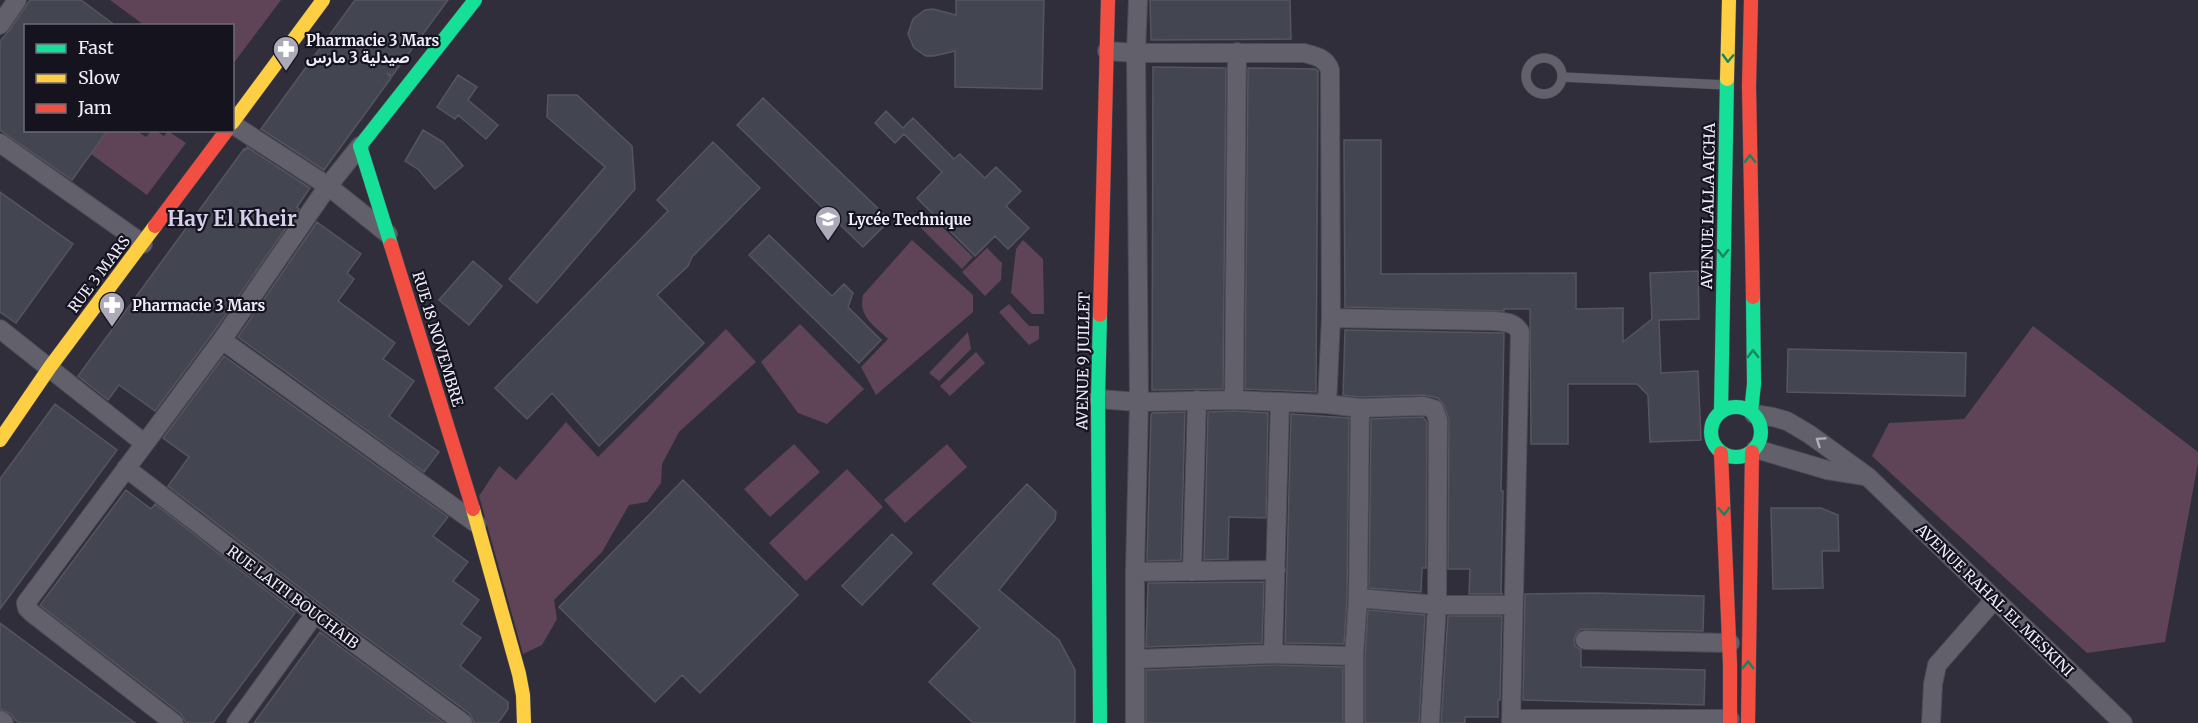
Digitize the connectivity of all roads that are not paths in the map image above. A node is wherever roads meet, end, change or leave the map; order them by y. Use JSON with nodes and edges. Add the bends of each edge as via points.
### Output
{"nodes":[{"id":1,"x":17,"y":0,"type":"edge"},
{"id":2,"x":323,"y":0,"type":"edge"},
{"id":3,"x":475,"y":0,"type":"edge"},
{"id":4,"x":1108,"y":0,"type":"edge"},
{"id":5,"x":1137,"y":0,"type":"edge"},
{"id":6,"x":1729,"y":0,"type":"edge"},
{"id":7,"x":1751,"y":0,"type":"edge"},
{"id":8,"x":0,"y":25,"type":"edge"},
{"id":9,"x":1107,"y":51,"type":"junction"},
{"id":10,"x":1237,"y":52,"type":"junction"},
{"id":11,"x":1136,"y":53,"type":"junction"},
{"id":12,"x":1562,"y":77,"type":"dead end"},
{"id":13,"x":1727,"y":86,"type":"junction"},
{"id":14,"x":1749,"y":86,"type":"junction"},
{"id":15,"x":234,"y":120,"type":"edge"},
{"id":16,"x":234,"y":124,"type":"edge"},
{"id":17,"x":226,"y":132,"type":"edge"},
{"id":18,"x":0,"y":143,"type":"edge"},
{"id":19,"x":360,"y":146,"type":"junction"},
{"id":20,"x":328,"y":186,"type":"junction"},
{"id":21,"x":388,"y":234,"type":"junction"},
{"id":22,"x":143,"y":244,"type":"junction"},
{"id":23,"x":1331,"y":318,"type":"junction"},
{"id":24,"x":0,"y":329,"type":"edge"},
{"id":25,"x":222,"y":340,"type":"junction"},
{"id":26,"x":50,"y":367,"type":"junction"},
{"id":27,"x":1098,"y":399,"type":"junction"},
{"id":28,"x":1197,"y":400,"type":"junction"},
{"id":29,"x":1234,"y":400,"type":"junction"},
{"id":30,"x":1139,"y":402,"type":"junction"},
{"id":31,"x":1280,"y":402,"type":"junction"},
{"id":32,"x":1327,"y":404,"type":"junction"},
{"id":33,"x":1360,"y":408,"type":"junction"},
{"id":34,"x":1721,"y":412,"type":"junction"},
{"id":35,"x":1753,"y":413,"type":"junction"},
{"id":36,"x":0,"y":440,"type":"edge"},
{"id":37,"x":144,"y":443,"type":"junction"},
{"id":38,"x":1754,"y":450,"type":"junction"},
{"id":39,"x":1721,"y":453,"type":"junction"},
{"id":40,"x":126,"y":468,"type":"junction"},
{"id":41,"x":1867,"y":476,"type":"junction"},
{"id":42,"x":477,"y":524,"type":"junction"},
{"id":43,"x":1276,"y":570,"type":"junction"},
{"id":44,"x":1135,"y":572,"type":"junction"},
{"id":45,"x":1192,"y":572,"type":"junction"},
{"id":46,"x":1358,"y":598,"type":"junction"},
{"id":47,"x":1994,"y":600,"type":"junction"},
{"id":48,"x":1437,"y":605,"type":"junction"},
{"id":49,"x":1512,"y":605,"type":"junction"},
{"id":50,"x":315,"y":614,"type":"junction"},
{"id":51,"x":1585,"y":640,"type":"dead end"},
{"id":52,"x":1730,"y":643,"type":"junction"},
{"id":53,"x":1274,"y":654,"type":"junction"},
{"id":54,"x":1354,"y":656,"type":"junction"},
{"id":55,"x":1136,"y":659,"type":"junction"},
{"id":56,"x":0,"y":720,"type":"edge"},
{"id":57,"x":1511,"y":721,"type":"edge"},
{"id":58,"x":1736,"y":722,"type":"edge"},
{"id":59,"x":4,"y":723,"type":"edge"},
{"id":60,"x":174,"y":723,"type":"edge"},
{"id":61,"x":236,"y":723,"type":"edge"},
{"id":62,"x":463,"y":723,"type":"edge"},
{"id":63,"x":524,"y":723,"type":"edge"},
{"id":64,"x":1100,"y":723,"type":"edge"},
{"id":65,"x":1135,"y":723,"type":"edge"},
{"id":66,"x":1354,"y":723,"type":"edge"},
{"id":67,"x":1430,"y":723,"type":"edge"},
{"id":68,"x":1931,"y":723,"type":"edge"},
{"id":69,"x":2123,"y":723,"type":"edge"}],
"edges":[{"from":1,"to":8,"type":"street"},
{"from":2,"to":15,"type":"street"},
{"from":3,"to":19,"type":"street"},
{"from":4,"to":9,"type":"street","name":"AVENUE 9 JUILLET"},
{"from":5,"to":11,"type":"street"},
{"from":6,"to":13,"type":"street","name":"AVENUE LALLA AICHA","one_way":true},
{"from":7,"to":14,"type":"street"},
{"from":9,"to":11,"type":"street"},
{"from":9,"to":27,"type":"street","name":"AVENUE 9 JUILLET"},
{"from":10,"to":11,"type":"street"},
{"from":10,"to":23,"type":"street","via":[[1304,53],[1328,63]]},
{"from":10,"to":29,"type":"street"},
{"from":11,"to":30,"type":"street"},
{"from":12,"to":13,"type":"lane"},
{"from":13,"to":14,"type":"lane"},
{"from":13,"to":34,"type":"street","name":"AVENUE LALLA AICHA","one_way":true},
{"from":35,"to":14,"type":"street","one_way":true},
{"from":16,"to":20,"type":"street"},
{"from":17,"to":22,"type":"street","name":"RUE 3 MARS"},
{"from":18,"to":22,"type":"street"},
{"from":19,"to":20,"type":"street"},
{"from":19,"to":21,"type":"street","name":"RUE 18 NOVEMBRE"},
{"from":20,"to":21,"type":"street"},
{"from":20,"to":25,"type":"street"},
{"from":21,"to":42,"type":"street","name":"RUE 18 NOVEMBRE"},
{"from":22,"to":26,"type":"street","name":"RUE 3 MARS"},
{"from":23,"to":32,"type":"street"},
{"from":23,"to":49,"type":"street","via":[[1509,322],[1520,332]]},
{"from":24,"to":26,"type":"street"},
{"from":25,"to":37,"type":"street"},
{"from":25,"to":42,"type":"street"},
{"from":26,"to":36,"type":"street","name":"RUE 3 MARS"},
{"from":26,"to":37,"type":"street"},
{"from":27,"to":30,"type":"street"},
{"from":27,"to":64,"type":"street","name":"AVENUE 9 JUILLET"},
{"from":28,"to":29,"type":"street"},
{"from":28,"to":30,"type":"street"},
{"from":28,"to":45,"type":"street"},
{"from":29,"to":31,"type":"street"},
{"from":30,"to":44,"type":"street"},
{"from":31,"to":32,"type":"street"},
{"from":31,"to":43,"type":"street"},
{"from":32,"to":33,"type":"street"},
{"from":33,"to":46,"type":"street"},
{"from":33,"to":48,"type":"street","via":[[1424,406],[1437,415]]},
{"from":34,"to":35,"type":"street","via":[[1736,407]]},
{"from":34,"to":39,"type":"street","name":"AVENUE LALLA AICHA","via":[[1711,433]]},
{"from":35,"to":38,"type":"street","via":[[1762,430]]},
{"from":41,"to":35,"type":"street","name":"AVENUE RAHAL EL MESKINI","one_way":true,"via":[[1787,421]]},
{"from":37,"to":40,"type":"street"},
{"from":38,"to":39,"type":"street","via":[[1737,458]]},
{"from":38,"to":41,"type":"street","via":[[1827,470]]},
{"from":58,"to":38,"type":"street","one_way":true},
{"from":39,"to":52,"type":"street","name":"AVENUE LALLA AICHA","one_way":true},
{"from":40,"to":50,"type":"street","name":"RUE LAITI BOUCHAIB"},
{"from":40,"to":60,"type":"street","via":[[28,598],[27,608]]},
{"from":41,"to":47,"type":"street","name":"AVENUE RAHAL EL MESKINI"},
{"from":42,"to":63,"type":"street","name":"RUE 18 NOVEMBRE","via":[[519,674]]},
{"from":43,"to":45,"type":"street"},
{"from":43,"to":53,"type":"street"},
{"from":44,"to":45,"type":"street"},
{"from":44,"to":55,"type":"street"},
{"from":46,"to":48,"type":"street"},
{"from":46,"to":54,"type":"street"},
{"from":47,"to":68,"type":"street","via":[[1937,664]]},
{"from":47,"to":69,"type":"street","name":"AVENUE RAHAL EL MESKINI"},
{"from":48,"to":49,"type":"street"},
{"from":48,"to":67,"type":"street"},
{"from":49,"to":57,"type":"street"},
{"from":50,"to":61,"type":"street"},
{"from":50,"to":62,"type":"street","name":"RUE LAITI BOUCHAIB"},
{"from":51,"to":52,"type":"street"},
{"from":52,"to":58,"type":"street","name":"AVENUE LALLA AICHA"},
{"from":53,"to":54,"type":"street"},
{"from":53,"to":55,"type":"street"},
{"from":54,"to":66,"type":"street"},
{"from":55,"to":65,"type":"street"},
{"from":56,"to":59,"type":"street"},
{"from":57,"to":58,"type":"street"}]}
